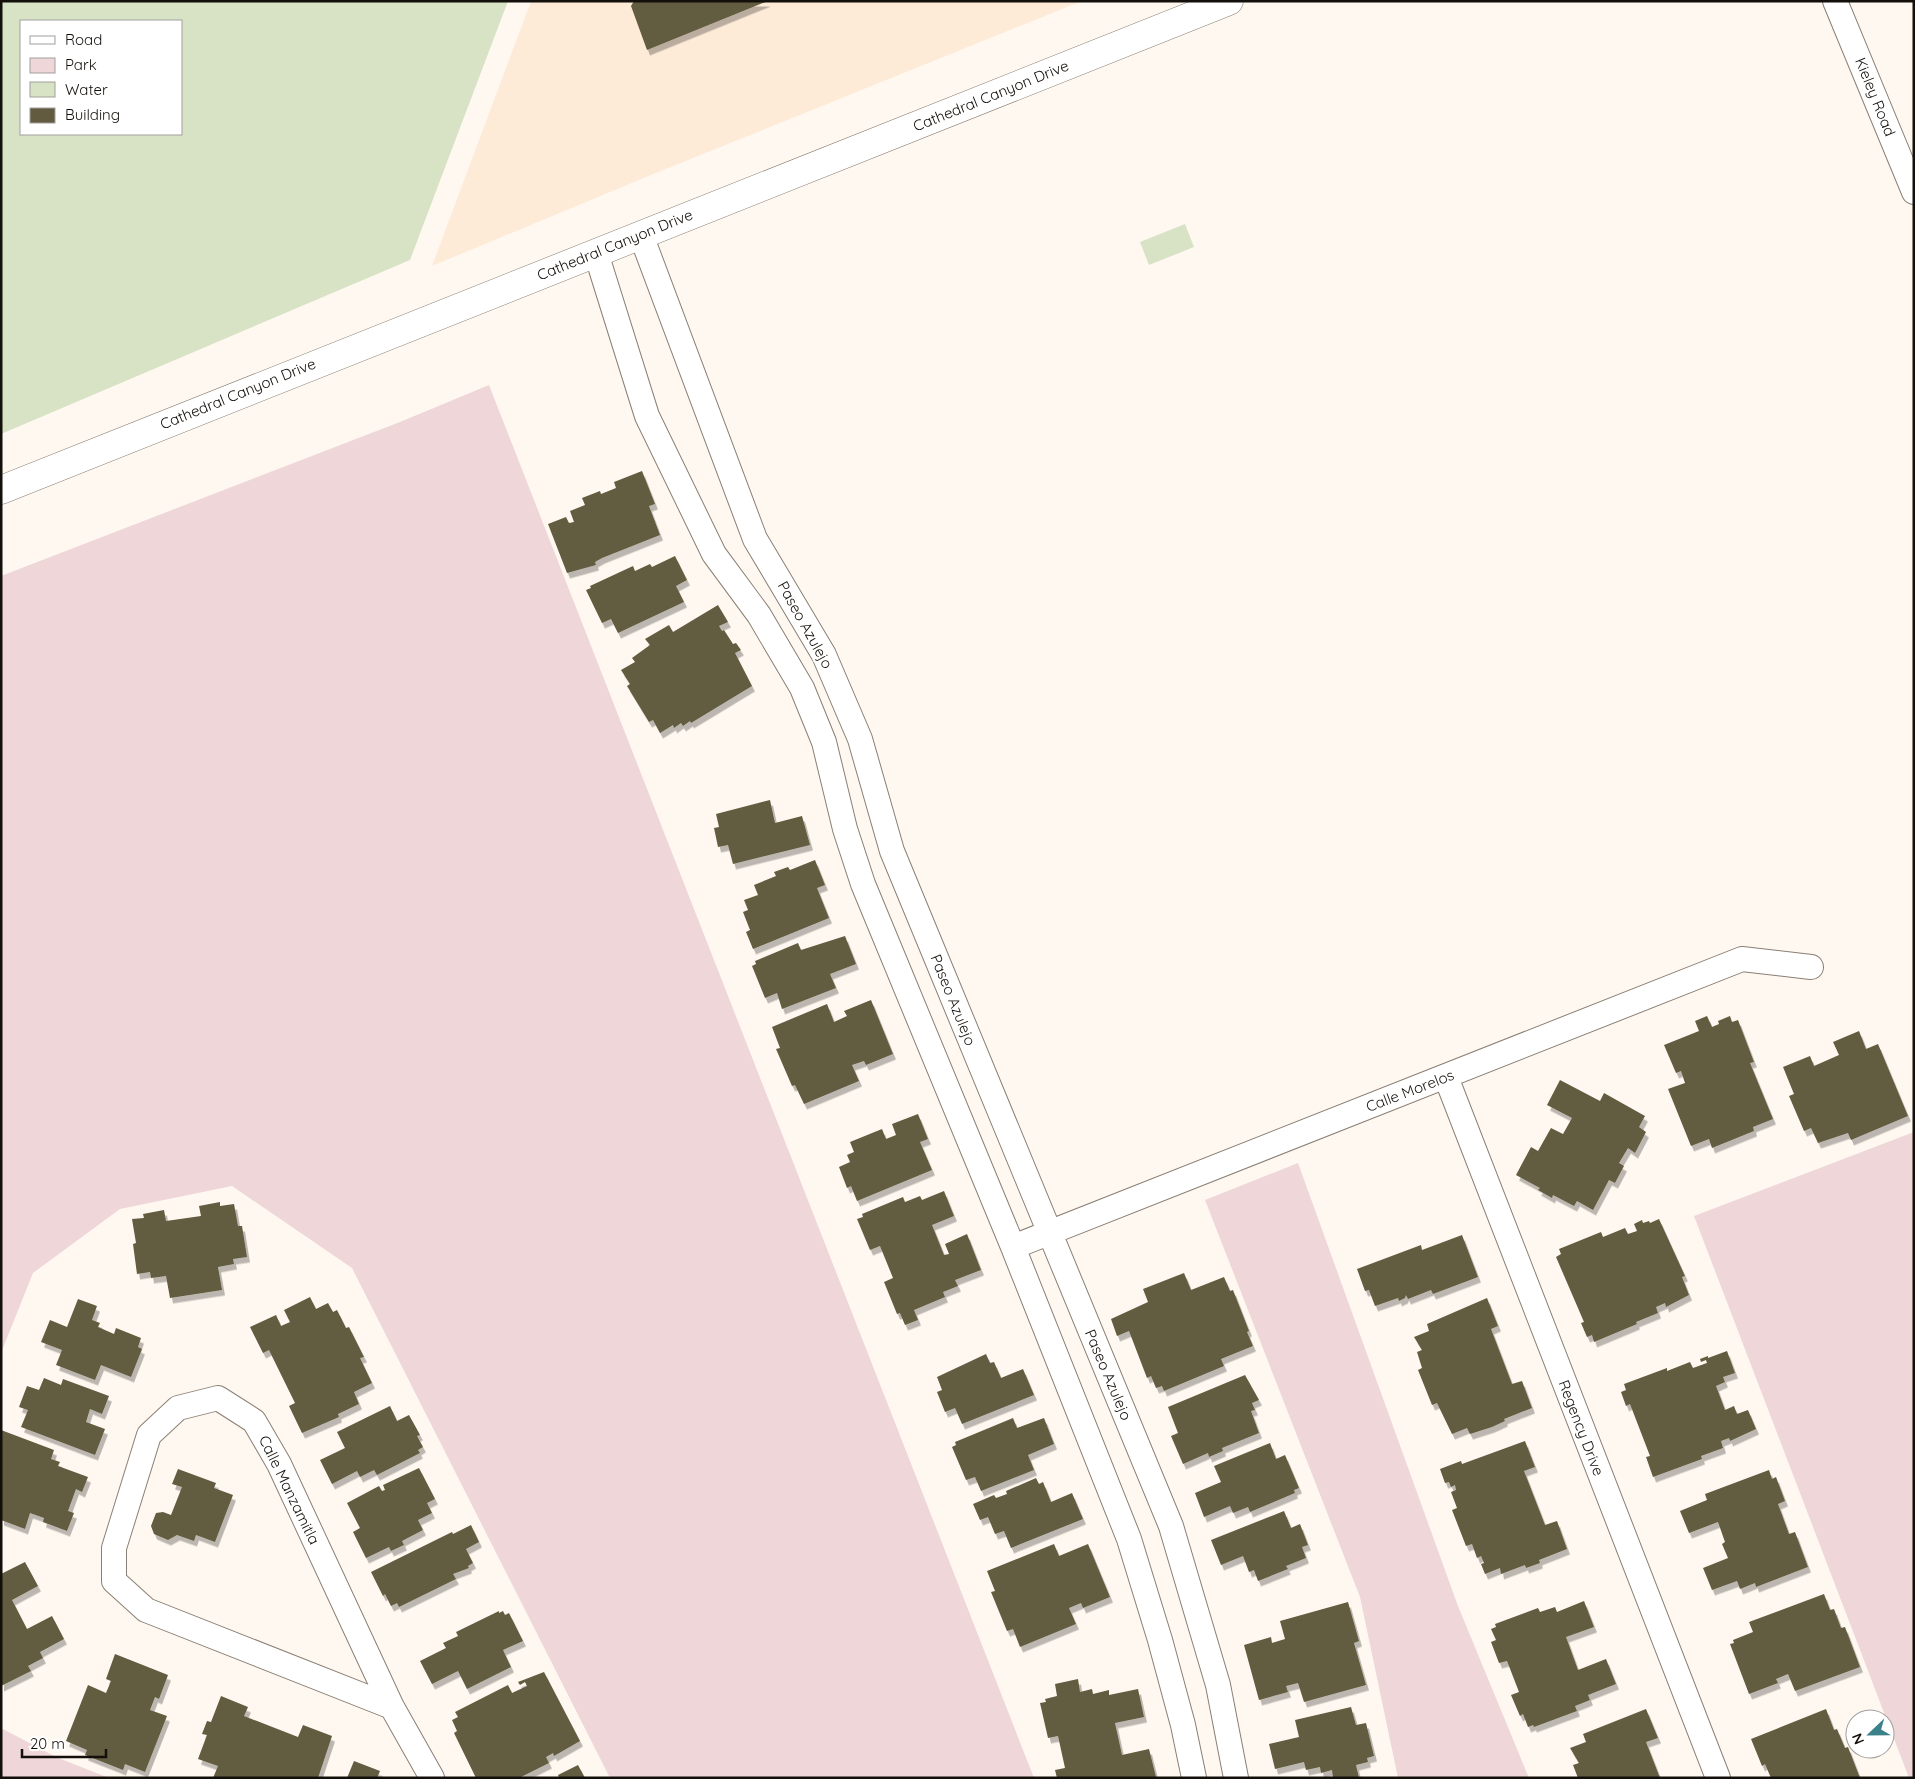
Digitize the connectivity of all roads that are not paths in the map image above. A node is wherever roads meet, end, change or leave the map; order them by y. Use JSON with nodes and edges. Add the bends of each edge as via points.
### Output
{"nodes":[{"id":1,"x":1229,"y":1,"type":"edge"},
{"id":2,"x":1836,"y":1,"type":"edge"},
{"id":3,"x":1914,"y":192,"type":"edge"},
{"id":4,"x":641,"y":235,"type":"junction"},
{"id":5,"x":596,"y":252,"type":"junction"},
{"id":6,"x":1,"y":490,"type":"edge"},
{"id":7,"x":1810,"y":967,"type":"dead end"},
{"id":8,"x":1446,"y":1077,"type":"junction"},
{"id":9,"x":1048,"y":1232,"type":"junction"},
{"id":10,"x":1013,"y":1247,"type":"junction"},
{"id":11,"x":392,"y":1707,"type":"junction"},
{"id":12,"x":432,"y":1778,"type":"edge"},
{"id":13,"x":1194,"y":1778,"type":"edge"},
{"id":14,"x":1236,"y":1778,"type":"edge"},
{"id":15,"x":1718,"y":1778,"type":"edge"}],
"edges":[{"from":1,"to":4,"type":"street","name":"Cathedral Canyon Drive"},
{"from":2,"to":3,"type":"street","name":"Kieley Road"},
{"from":4,"to":5,"type":"street","name":"Cathedral Canyon Drive"},
{"from":4,"to":9,"type":"street","name":"Paseo Azulejo","via":[[755,539],[824,654],[860,739],[892,851]]},
{"from":5,"to":6,"type":"street","name":"Cathedral Canyon Drive"},
{"from":5,"to":10,"type":"street","via":[[647,416],[714,554],[759,615],[802,688],[824,742],[845,829],[863,884]]},
{"from":7,"to":8,"type":"street","name":"Calle Morelos","via":[[1742,959]]},
{"from":8,"to":9,"type":"street","name":"Calle Morelos"},
{"from":8,"to":15,"type":"street","name":"Regency Drive"},
{"from":9,"to":10,"type":"street","name":"Calle Morelos"},
{"from":9,"to":14,"type":"street","name":"Paseo Azulejo","via":[[1171,1526],[1218,1685]]},
{"from":10,"to":13,"type":"street","via":[[1129,1540],[1160,1640]]},
{"from":11,"to":11,"type":"street","name":"Calle Manzamitla","via":[[278,1464],[254,1421],[218,1398],[178,1408],[149,1435],[114,1548],[114,1581],[146,1610]]},
{"from":11,"to":12,"type":"street","name":"Calle Manzamitla"}]}
